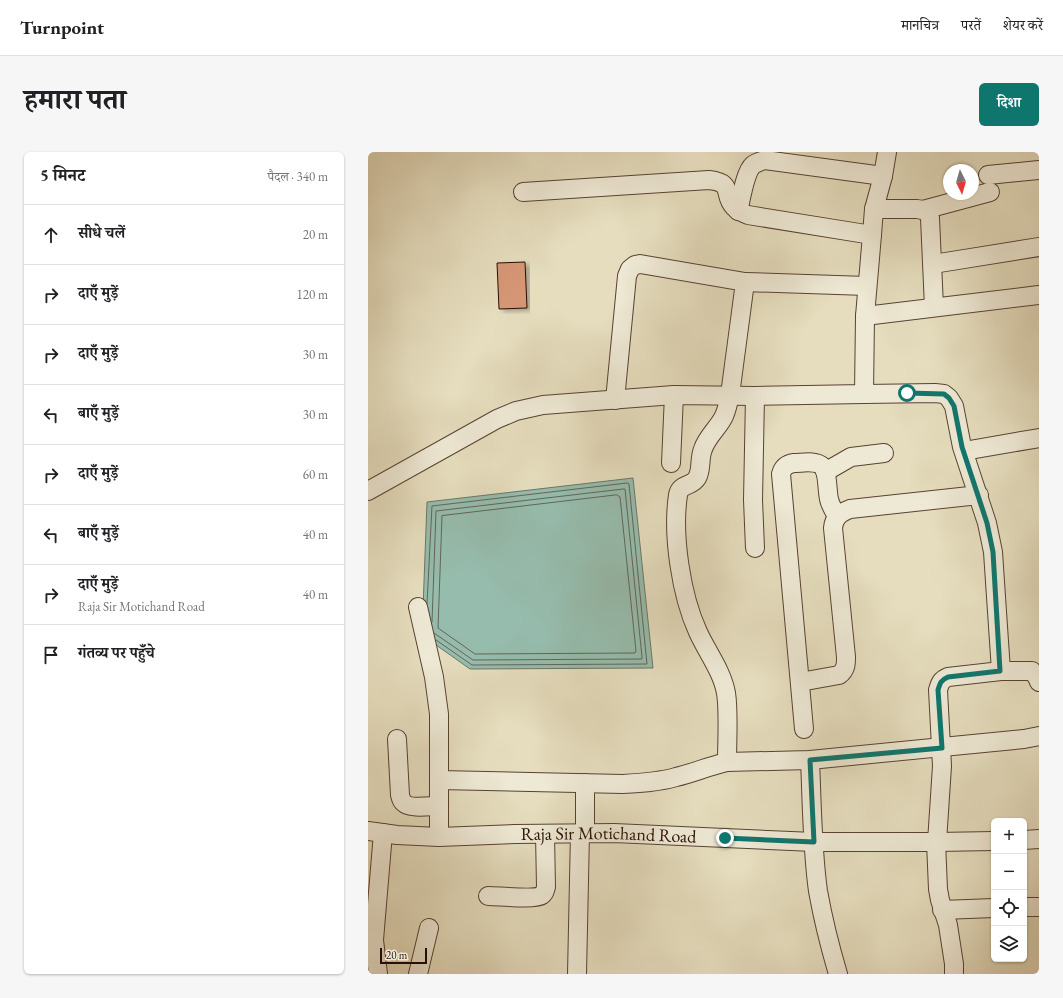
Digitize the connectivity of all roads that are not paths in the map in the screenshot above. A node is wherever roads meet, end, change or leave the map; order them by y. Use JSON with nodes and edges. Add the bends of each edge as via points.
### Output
{"nodes":[{"id":1,"x":887,"y":152,"type":"edge"},
{"id":2,"x":1039,"y":170,"type":"edge"},
{"id":3,"x":883,"y":176,"type":"junction"},
{"id":4,"x":523,"y":192,"type":"dead end"},
{"id":5,"x":874,"y":209,"type":"junction"},
{"id":6,"x":923,"y":210,"type":"junction"},
{"id":7,"x":738,"y":211,"type":"junction"},
{"id":8,"x":872,"y":235,"type":"junction"},
{"id":9,"x":1039,"y":247,"type":"edge"},
{"id":10,"x":932,"y":264,"type":"junction"},
{"id":11,"x":745,"y":282,"type":"junction"},
{"id":12,"x":867,"y":286,"type":"junction"},
{"id":13,"x":1039,"y":295,"type":"edge"},
{"id":14,"x":934,"y":308,"type":"junction"},
{"id":15,"x":865,"y":316,"type":"junction"},
{"id":16,"x":864,"y":394,"type":"junction"},
{"id":17,"x":674,"y":395,"type":"junction"},
{"id":18,"x":730,"y":395,"type":"junction"},
{"id":19,"x":754,"y":396,"type":"junction"},
{"id":20,"x":615,"y":400,"type":"junction"},
{"id":21,"x":1039,"y":438,"type":"edge"},
{"id":22,"x":964,"y":451,"type":"junction"},
{"id":23,"x":884,"y":453,"type":"dead end"},
{"id":24,"x":671,"y":464,"type":"dead end"},
{"id":25,"x":825,"y":472,"type":"junction"},
{"id":26,"x":368,"y":491,"type":"edge"},
{"id":27,"x":979,"y":495,"type":"junction"},
{"id":28,"x":837,"y":516,"type":"junction"},
{"id":29,"x":755,"y":548,"type":"dead end"},
{"id":30,"x":418,"y":607,"type":"dead end"},
{"id":31,"x":1000,"y":671,"type":"junction"},
{"id":32,"x":800,"y":682,"type":"junction"},
{"id":33,"x":1039,"y":682,"type":"edge"},
{"id":34,"x":804,"y":729,"type":"dead end"},
{"id":35,"x":1039,"y":736,"type":"edge"},
{"id":36,"x":397,"y":739,"type":"dead end"},
{"id":37,"x":942,"y":748,"type":"junction"},
{"id":38,"x":810,"y":760,"type":"junction"},
{"id":39,"x":727,"y":762,"type":"junction"},
{"id":40,"x":439,"y":780,"type":"junction"},
{"id":41,"x":585,"y":783,"type":"junction"},
{"id":42,"x":439,"y":806,"type":"junction"},
{"id":43,"x":376,"y":832,"type":"edge"},
{"id":44,"x":582,"y":833,"type":"junction"},
{"id":45,"x":545,"y":834,"type":"junction"},
{"id":46,"x":438,"y":836,"type":"junction"},
{"id":47,"x":1039,"y":839,"type":"edge"},
{"id":48,"x":1027,"y":840,"type":"edge"},
{"id":49,"x":991,"y":841,"type":"edge"},
{"id":50,"x":814,"y":842,"type":"junction"},
{"id":51,"x":937,"y":842,"type":"junction"},
{"id":52,"x":488,"y":896,"type":"dead end"},
{"id":53,"x":1027,"y":907,"type":"edge"},
{"id":54,"x":1039,"y":907,"type":"edge"},
{"id":55,"x":991,"y":908,"type":"edge"},
{"id":56,"x":942,"y":910,"type":"junction"},
{"id":57,"x":429,"y":928,"type":"dead end"},
{"id":58,"x":371,"y":939,"type":"edge"},
{"id":59,"x":378,"y":974,"type":"edge"},
{"id":60,"x":418,"y":974,"type":"edge"},
{"id":61,"x":577,"y":974,"type":"edge"},
{"id":62,"x":838,"y":974,"type":"edge"},
{"id":63,"x":954,"y":974,"type":"edge"}],
"edges":[{"from":1,"to":3,"type":"street"},
{"from":2,"to":6,"type":"street","via":[[989,183]]},
{"from":3,"to":5,"type":"street"},
{"from":3,"to":7,"type":"street","via":[[765,160],[752,166],[748,172]]},
{"from":4,"to":7,"type":"street","via":[[709,180],[723,183],[727,187],[731,202]]},
{"from":5,"to":6,"type":"street"},
{"from":5,"to":8,"type":"street"},
{"from":6,"to":10,"type":"street","via":[[930,218]]},
{"from":7,"to":8,"type":"street","via":[[748,215]]},
{"from":8,"to":12,"type":"street"},
{"from":9,"to":10,"type":"street"},
{"from":10,"to":14,"type":"street"},
{"from":11,"to":12,"type":"street"},
{"from":11,"to":18,"type":"street"},
{"from":11,"to":20,"type":"street","via":[[640,264],[630,269],[627,276]]},
{"from":12,"to":15,"type":"street"},
{"from":13,"to":14,"type":"street"},
{"from":14,"to":15,"type":"street"},
{"from":15,"to":16,"type":"street"},
{"from":16,"to":19,"type":"street"},
{"from":16,"to":22,"type":"street","via":[[944,394],[954,406]]},
{"from":17,"to":18,"type":"street"},
{"from":17,"to":20,"type":"street"},
{"from":17,"to":24,"type":"street"},
{"from":18,"to":19,"type":"street"},
{"from":18,"to":39,"type":"street","via":[[723,418],[703,448],[698,477],[679,491],[676,521],[680,567],[692,617],[726,692]]},
{"from":19,"to":29,"type":"street"},
{"from":20,"to":26,"type":"street","via":[[543,405],[516,411]]},
{"from":21,"to":22,"type":"street"},
{"from":22,"to":27,"type":"street"},
{"from":23,"to":25,"type":"street","via":[[850,457]]},
{"from":25,"to":28,"type":"street","via":[[829,501]]},
{"from":25,"to":32,"type":"street","via":[[823,466],[817,463],[792,463],[786,465],[781,474]]},
{"from":27,"to":28,"type":"street","via":[[850,509]]},
{"from":27,"to":31,"type":"street","via":[[993,552]]},
{"from":28,"to":32,"type":"street","via":[[833,528],[846,666],[839,676]]},
{"from":30,"to":40,"type":"street","via":[[437,695]]},
{"from":31,"to":33,"type":"street","via":[[1032,671]]},
{"from":31,"to":37,"type":"street","via":[[948,677],[942,680],[938,690]]},
{"from":32,"to":34,"type":"street"},
{"from":35,"to":37,"type":"street"},
{"from":36,"to":42,"type":"street","via":[[402,801],[405,805],[411,806]]},
{"from":37,"to":38,"type":"street"},
{"from":37,"to":51,"type":"street"},
{"from":38,"to":39,"type":"street"},
{"from":38,"to":50,"type":"street"},
{"from":39,"to":41,"type":"street","via":[[675,778],[656,781],[623,784]]},
{"from":40,"to":41,"type":"street"},
{"from":40,"to":42,"type":"street"},
{"from":41,"to":44,"type":"street"},
{"from":42,"to":46,"type":"street"},
{"from":43,"to":46,"type":"street","name":"Raja Sir Motichand Road"},
{"from":43,"to":58,"type":"street"},
{"from":44,"to":45,"type":"street","name":"Raja Sir Motichand Road"},
{"from":44,"to":50,"type":"street","name":"Raja Sir Motichand Road"},
{"from":44,"to":61,"type":"street"},
{"from":45,"to":46,"type":"street","name":"Raja Sir Motichand Road"},
{"from":45,"to":52,"type":"street","via":[[546,887],[542,895],[533,898]]},
{"from":47,"to":48,"type":"street"},
{"from":49,"to":51,"type":"street","name":"Raja Sir Motichand Road"},
{"from":50,"to":51,"type":"street","name":"Raja Sir Motichand Road"},
{"from":50,"to":62,"type":"street","via":[[818,890]]},
{"from":51,"to":56,"type":"street","via":[[938,889]]},
{"from":53,"to":54,"type":"street"},
{"from":55,"to":56,"type":"street"},
{"from":56,"to":63,"type":"street","via":[[948,925]]},
{"from":57,"to":60,"type":"street"},
{"from":58,"to":59,"type":"street"}]}
